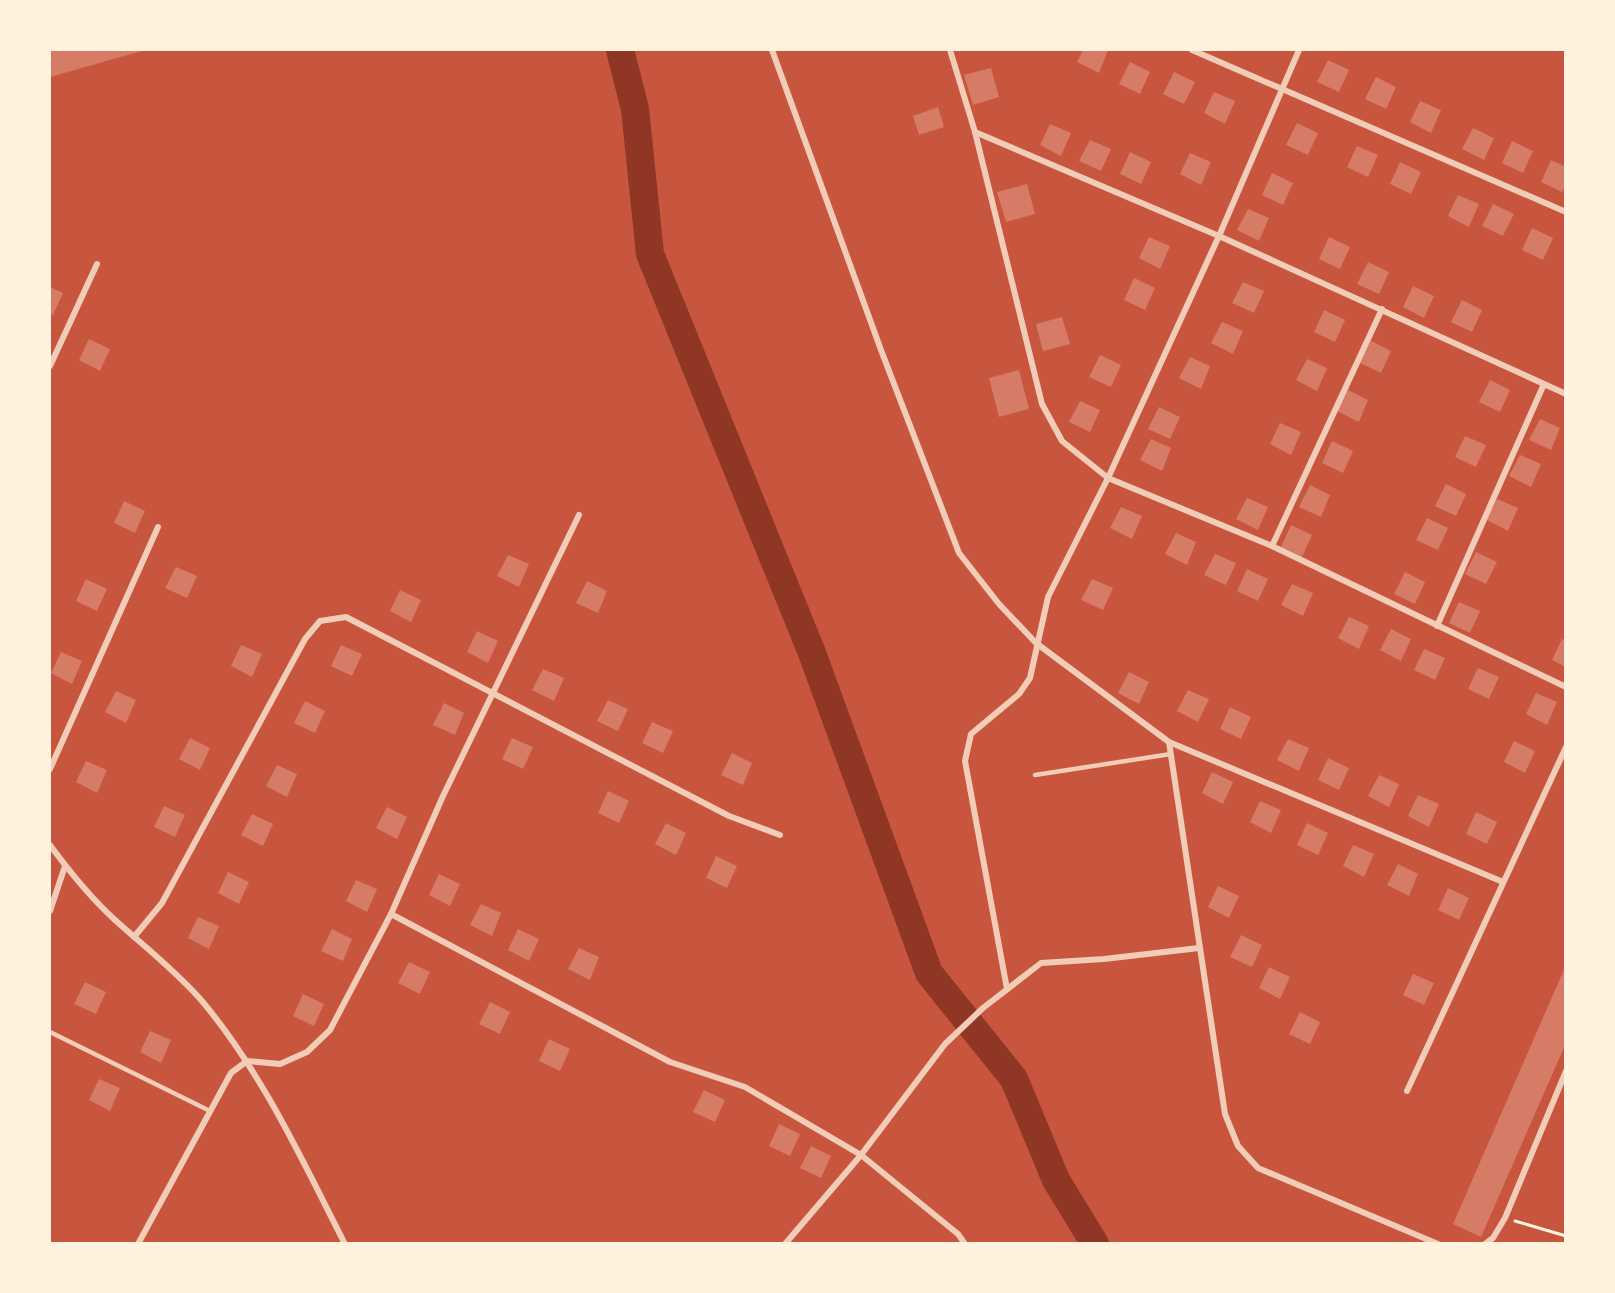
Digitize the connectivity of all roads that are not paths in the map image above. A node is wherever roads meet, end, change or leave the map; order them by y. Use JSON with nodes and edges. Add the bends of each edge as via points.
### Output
{"nodes":[{"id":1,"x":772,"y":50,"type":"edge"},
{"id":2,"x":950,"y":50,"type":"edge"},
{"id":3,"x":1192,"y":50,"type":"edge"},
{"id":4,"x":1299,"y":50,"type":"edge"},
{"id":5,"x":1284,"y":88,"type":"junction"},
{"id":6,"x":975,"y":132,"type":"junction"},
{"id":7,"x":1566,"y":212,"type":"edge"},
{"id":8,"x":1219,"y":236,"type":"junction"},
{"id":9,"x":97,"y":264,"type":"dead end"},
{"id":10,"x":1382,"y":309,"type":"junction"},
{"id":11,"x":50,"y":366,"type":"edge"},
{"id":12,"x":1544,"y":384,"type":"junction"},
{"id":13,"x":1566,"y":394,"type":"edge"},
{"id":14,"x":1108,"y":478,"type":"junction"},
{"id":15,"x":579,"y":515,"type":"dead end"},
{"id":16,"x":158,"y":527,"type":"dead end"},
{"id":17,"x":1272,"y":546,"type":"junction"},
{"id":18,"x":1437,"y":626,"type":"junction"},
{"id":19,"x":1036,"y":643,"type":"junction"},
{"id":20,"x":1566,"y":687,"type":"edge"},
{"id":21,"x":493,"y":693,"type":"junction"},
{"id":22,"x":1169,"y":742,"type":"junction"},
{"id":23,"x":1566,"y":747,"type":"edge"},
{"id":24,"x":1171,"y":754,"type":"junction"},
{"id":25,"x":50,"y":769,"type":"edge"},
{"id":26,"x":1035,"y":775,"type":"dead end"},
{"id":27,"x":780,"y":835,"type":"dead end"},
{"id":28,"x":50,"y":845,"type":"edge"},
{"id":29,"x":65,"y":866,"type":"junction"},
{"id":30,"x":1503,"y":882,"type":"junction"},
{"id":31,"x":50,"y":911,"type":"edge"},
{"id":32,"x":391,"y":914,"type":"junction"},
{"id":33,"x":134,"y":937,"type":"junction"},
{"id":34,"x":1199,"y":948,"type":"junction"},
{"id":35,"x":1007,"y":989,"type":"junction"},
{"id":36,"x":50,"y":1032,"type":"edge"},
{"id":37,"x":247,"y":1061,"type":"junction"},
{"id":38,"x":1566,"y":1071,"type":"edge"},
{"id":39,"x":1407,"y":1091,"type":"dead end"},
{"id":40,"x":210,"y":1111,"type":"junction"},
{"id":41,"x":861,"y":1155,"type":"junction"},
{"id":42,"x":138,"y":1244,"type":"edge"},
{"id":43,"x":345,"y":1244,"type":"edge"},
{"id":44,"x":785,"y":1244,"type":"edge"},
{"id":45,"x":965,"y":1244,"type":"edge"},
{"id":46,"x":1438,"y":1244,"type":"edge"},
{"id":47,"x":1485,"y":1244,"type":"edge"}],
"edges":[{"from":1,"to":19,"type":"street","via":[[959,553]]},
{"from":2,"to":6,"type":"street"},
{"from":3,"to":5,"type":"street"},
{"from":4,"to":5,"type":"street"},
{"from":5,"to":7,"type":"street"},
{"from":5,"to":8,"type":"street"},
{"from":6,"to":8,"type":"street"},
{"from":6,"to":14,"type":"street","via":[[1042,404],[1062,441]]},
{"from":8,"to":10,"type":"street"},
{"from":8,"to":14,"type":"street"},
{"from":9,"to":11,"type":"street"},
{"from":10,"to":12,"type":"street"},
{"from":10,"to":17,"type":"street"},
{"from":12,"to":13,"type":"street"},
{"from":12,"to":18,"type":"street"},
{"from":14,"to":17,"type":"street"},
{"from":14,"to":19,"type":"street","via":[[1047,597]]},
{"from":15,"to":21,"type":"street"},
{"from":16,"to":25,"type":"street"},
{"from":17,"to":18,"type":"street"},
{"from":18,"to":20,"type":"street"},
{"from":19,"to":22,"type":"street"},
{"from":19,"to":35,"type":"street","via":[[1029,678],[1019,694],[971,734],[965,761]]},
{"from":21,"to":27,"type":"street","via":[[729,816]]},
{"from":21,"to":32,"type":"street","via":[[406,874]]},
{"from":21,"to":33,"type":"street","via":[[346,617],[321,621],[305,639],[162,903]]},
{"from":22,"to":24,"type":"street"},
{"from":22,"to":30,"type":"street"},
{"from":23,"to":30,"type":"street"},
{"from":24,"to":26,"type":"lane"},
{"from":24,"to":34,"type":"street"},
{"from":28,"to":29,"type":"street"},
{"from":29,"to":31,"type":"street"},
{"from":29,"to":33,"type":"street"},
{"from":30,"to":39,"type":"street"},
{"from":32,"to":37,"type":"street","via":[[330,1030],[307,1052],[280,1064]]},
{"from":32,"to":41,"type":"street","via":[[670,1062],[745,1087]]},
{"from":33,"to":37,"type":"street","via":[[201,1000]]},
{"from":34,"to":35,"type":"street","via":[[1041,963]]},
{"from":34,"to":46,"type":"street","via":[[1225,1114],[1238,1146],[1258,1168]]},
{"from":35,"to":41,"type":"street","via":[[945,1044]]},
{"from":36,"to":40,"type":"lane"},
{"from":37,"to":40,"type":"street","via":[[231,1072]]},
{"from":37,"to":43,"type":"street"},
{"from":38,"to":47,"type":"street","via":[[1504,1218]]},
{"from":40,"to":42,"type":"street"},
{"from":41,"to":44,"type":"street"},
{"from":41,"to":45,"type":"street","via":[[958,1234]]}]}
